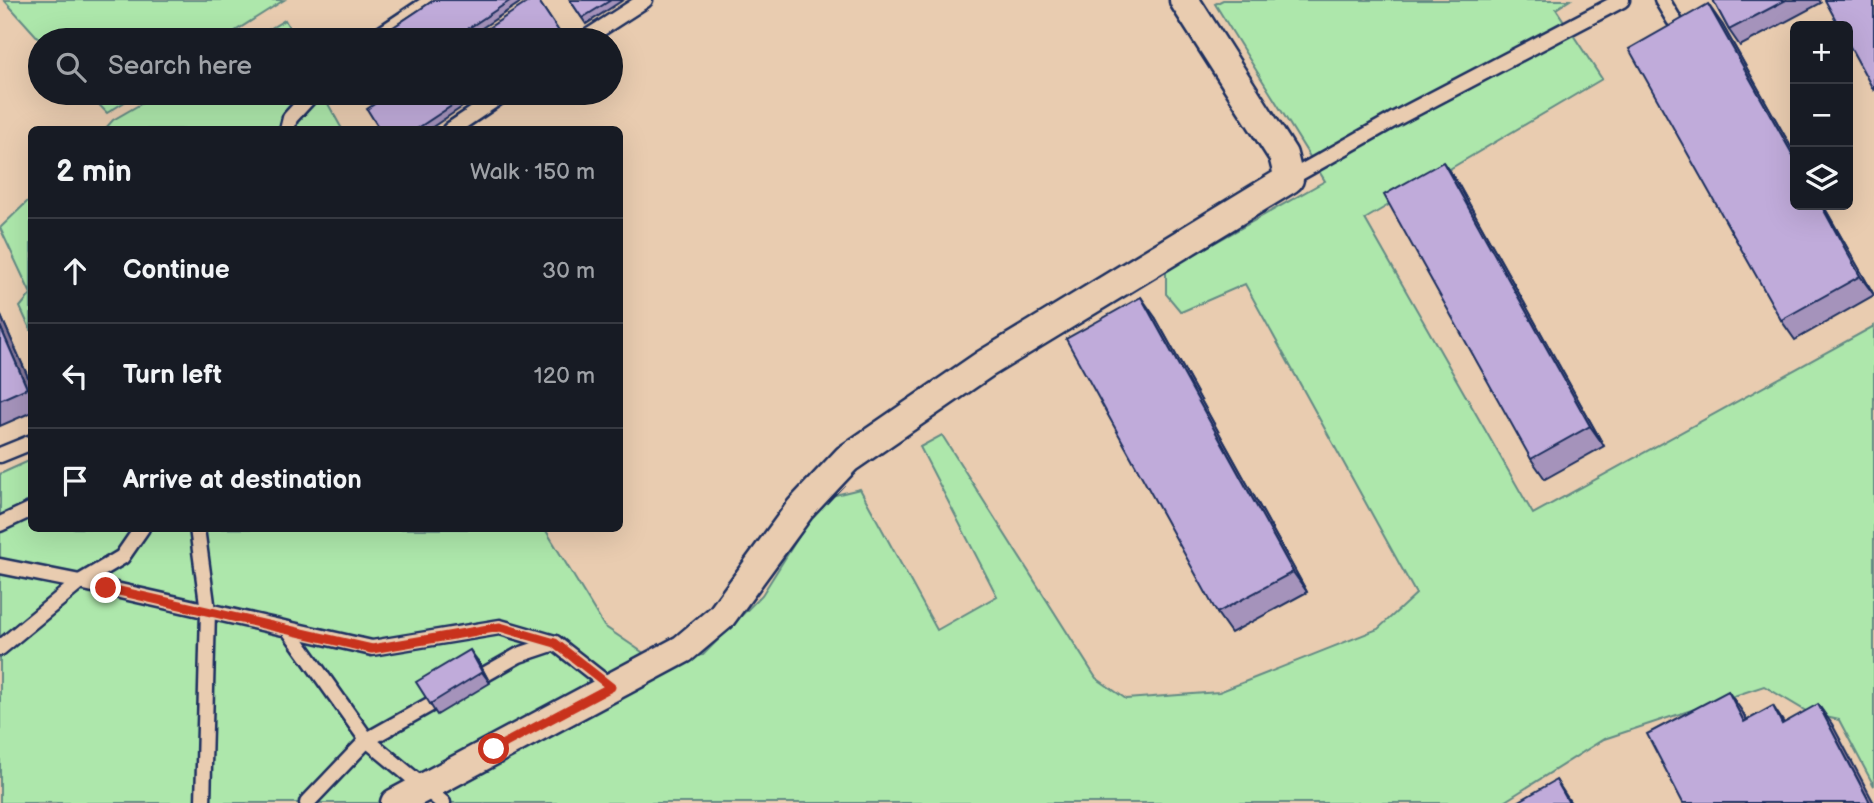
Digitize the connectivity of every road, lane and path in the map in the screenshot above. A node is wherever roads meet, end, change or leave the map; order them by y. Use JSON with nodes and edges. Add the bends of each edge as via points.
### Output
{"nodes":[{"id":1,"x":432,"y":0,"type":"edge"},
{"id":2,"x":645,"y":0,"type":"edge"},
{"id":3,"x":1184,"y":0,"type":"edge"},
{"id":4,"x":1622,"y":0,"type":"edge"},
{"id":5,"x":1662,"y":0,"type":"edge"},
{"id":6,"x":1674,"y":20,"type":"edge"},
{"id":7,"x":390,"y":28,"type":"edge"},
{"id":8,"x":602,"y":28,"type":"edge"},
{"id":9,"x":302,"y":105,"type":"edge"},
{"id":10,"x":487,"y":105,"type":"edge"},
{"id":11,"x":288,"y":126,"type":"edge"},
{"id":12,"x":456,"y":126,"type":"edge"},
{"id":13,"x":1289,"y":179,"type":"junction"},
{"id":14,"x":28,"y":444,"type":"edge"},
{"id":15,"x":0,"y":455,"type":"edge"},
{"id":16,"x":28,"y":511,"type":"edge"},
{"id":17,"x":0,"y":524,"type":"edge"},
{"id":18,"x":139,"y":532,"type":"edge"},
{"id":19,"x":198,"y":532,"type":"edge"},
{"id":20,"x":0,"y":566,"type":"edge"},
{"id":21,"x":80,"y":582,"type":"junction"},
{"id":22,"x":208,"y":611,"type":"junction"},
{"id":23,"x":288,"y":629,"type":"junction"},
{"id":24,"x":555,"y":643,"type":"junction"},
{"id":25,"x":0,"y":648,"type":"edge"},
{"id":26,"x":611,"y":687,"type":"junction"},
{"id":27,"x":368,"y":740,"type":"junction"},
{"id":28,"x":434,"y":795,"type":"edge"},
{"id":29,"x":203,"y":803,"type":"edge"},
{"id":30,"x":307,"y":803,"type":"edge"},
{"id":31,"x":396,"y":803,"type":"edge"}],
"edges":[{"from":1,"to":7,"type":"lane"},
{"from":2,"to":8,"type":"lane"},
{"from":3,"to":13,"type":"street","via":[[1283,155]]},
{"from":4,"to":13,"type":"lane"},
{"from":5,"to":6,"type":"lane"},
{"from":9,"to":11,"type":"lane"},
{"from":10,"to":12,"type":"lane"},
{"from":13,"to":26,"type":"street","via":[[985,364],[847,460],[800,509],[721,617],[683,649]]},
{"from":14,"to":15,"type":"lane"},
{"from":16,"to":17,"type":"lane"},
{"from":18,"to":21,"type":"lane","via":[[122,557]]},
{"from":19,"to":22,"type":"lane"},
{"from":20,"to":21,"type":"lane"},
{"from":21,"to":22,"type":"lane"},
{"from":21,"to":25,"type":"lane"},
{"from":22,"to":23,"type":"lane"},
{"from":22,"to":29,"type":"lane"},
{"from":23,"to":24,"type":"lane","via":[[372,649],[500,627]]},
{"from":23,"to":27,"type":"lane"},
{"from":24,"to":26,"type":"lane"},
{"from":24,"to":27,"type":"lane","via":[[520,655]]},
{"from":26,"to":28,"type":"street"},
{"from":27,"to":28,"type":"lane"},
{"from":27,"to":30,"type":"lane"},
{"from":28,"to":31,"type":"street"}]}
